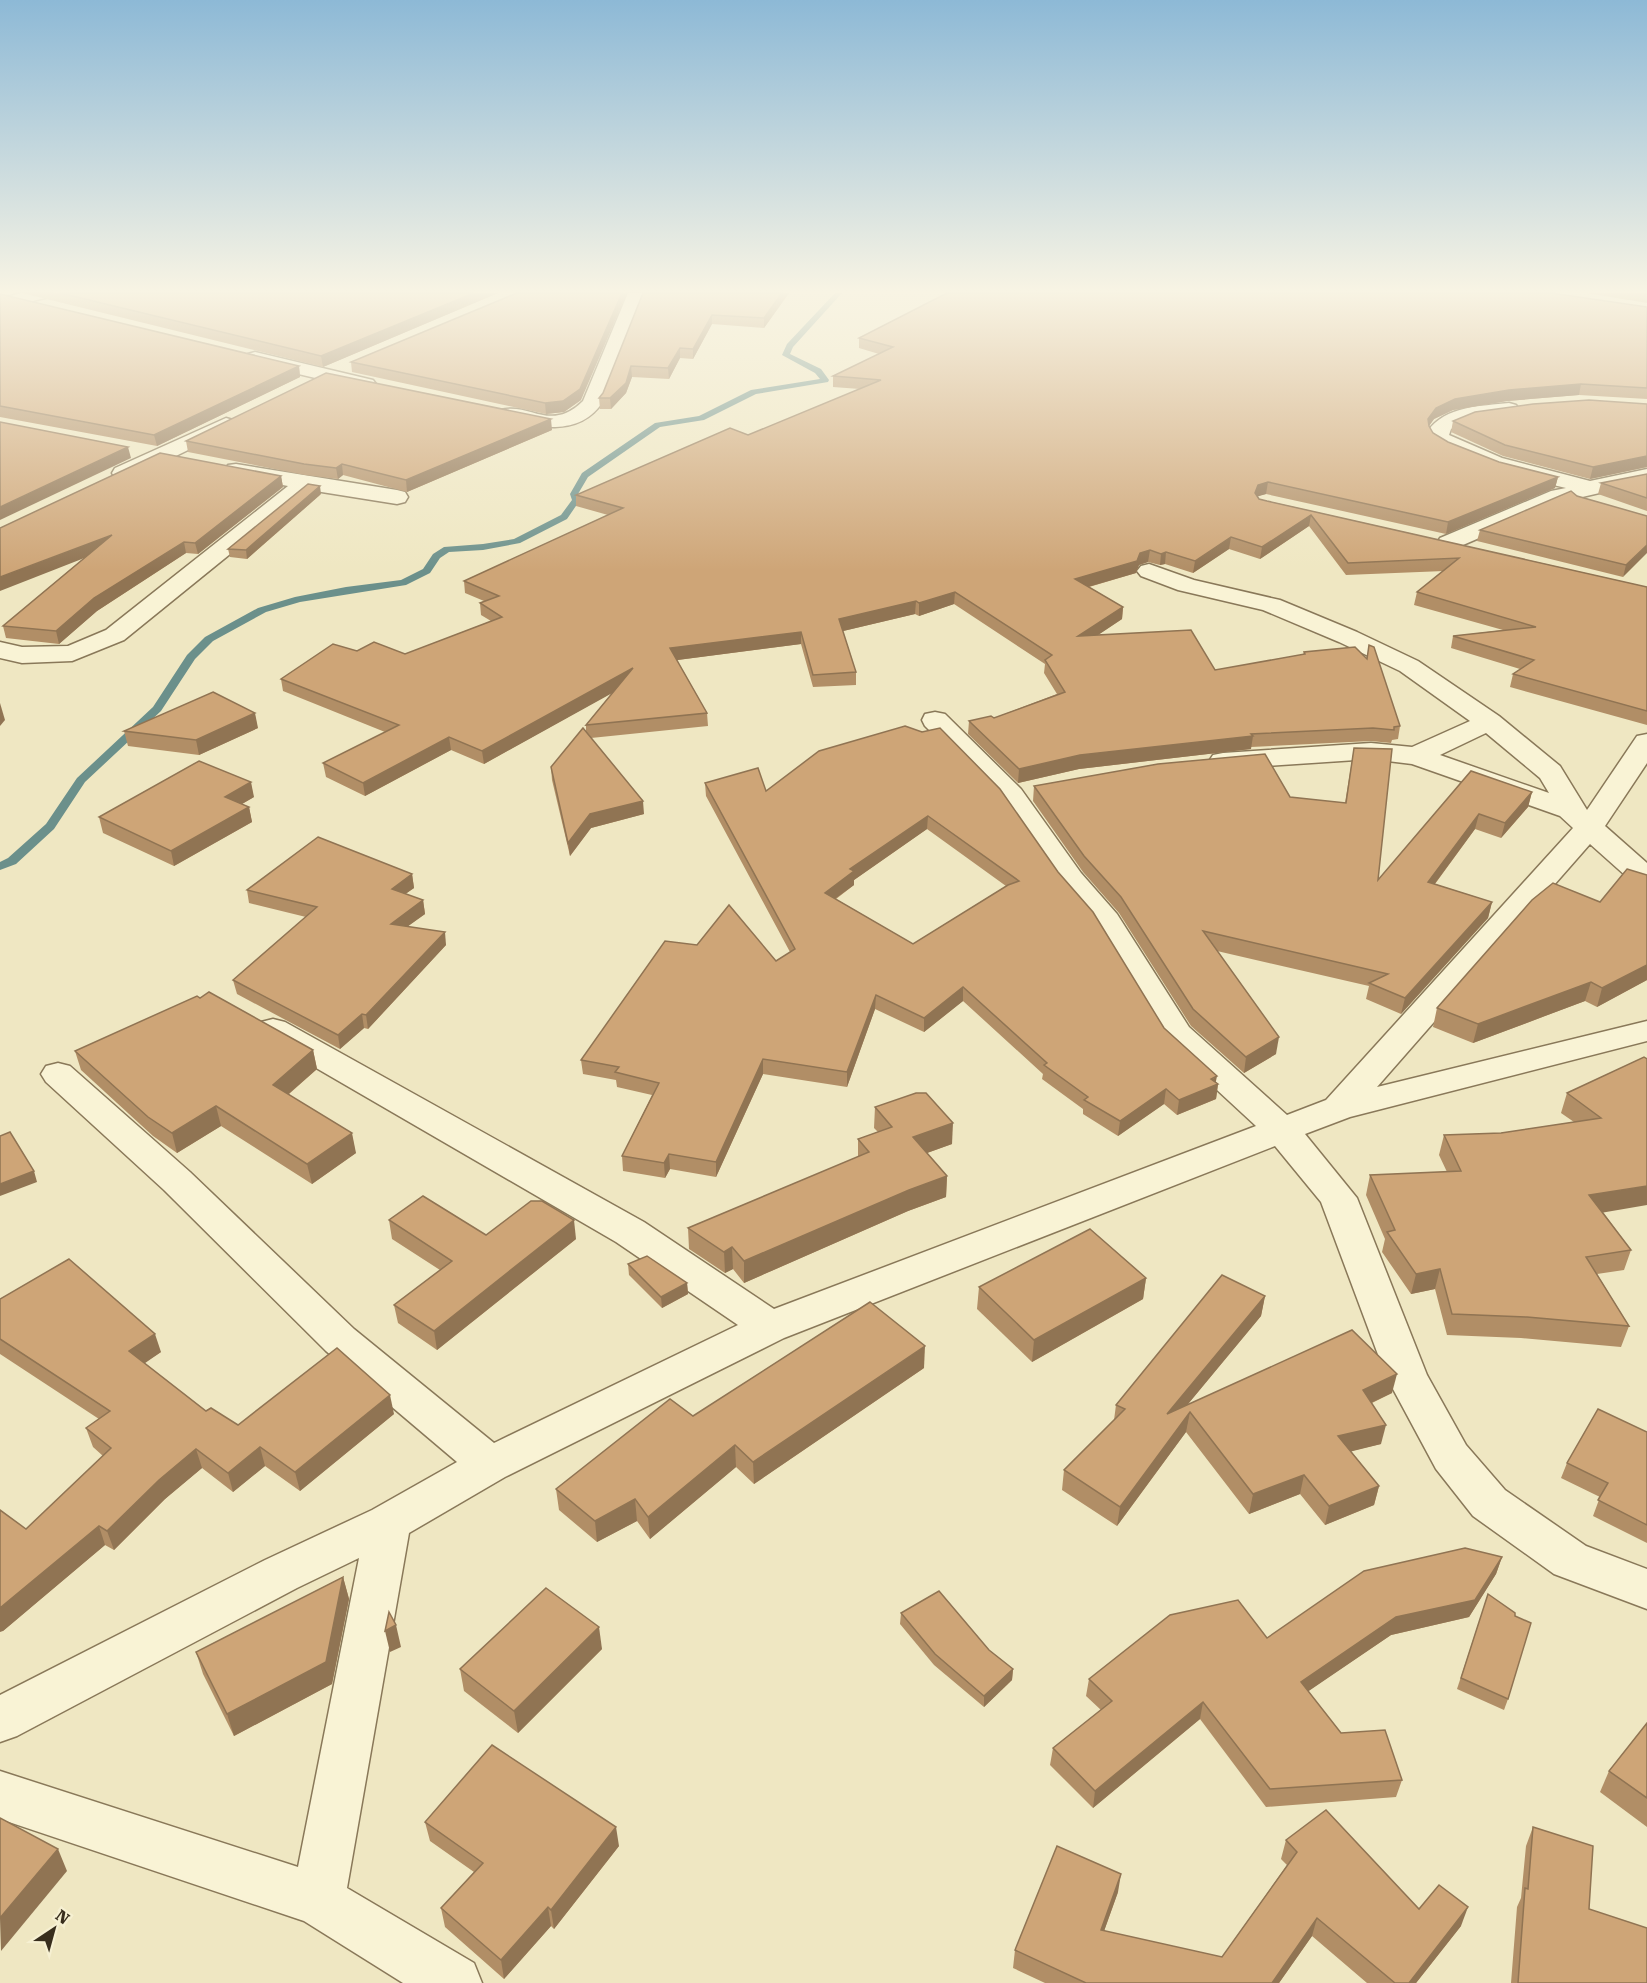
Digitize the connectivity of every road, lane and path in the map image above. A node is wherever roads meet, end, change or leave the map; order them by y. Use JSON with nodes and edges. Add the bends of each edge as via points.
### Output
{"nodes":[{"id":1,"x":303,"y":386,"type":"edge"},
{"id":2,"x":372,"y":386,"type":"edge"},
{"id":3,"x":599,"y":386,"type":"edge"},
{"id":4,"x":383,"y":388,"type":"edge"},
{"id":5,"x":294,"y":390,"type":"edge"},
{"id":6,"x":1530,"y":407,"type":"edge"},
{"id":7,"x":488,"y":410,"type":"edge"},
{"id":8,"x":243,"y":415,"type":"edge"},
{"id":9,"x":127,"y":448,"type":"edge"},
{"id":10,"x":161,"y":455,"type":"junction"},
{"id":11,"x":195,"y":461,"type":"edge"},
{"id":12,"x":217,"y":466,"type":"edge"},
{"id":13,"x":1647,"y":475,"type":"edge"},
{"id":14,"x":108,"y":480,"type":"edge"},
{"id":15,"x":305,"y":483,"type":"junction"},
{"id":16,"x":1589,"y":496,"type":"junction"},
{"id":17,"x":397,"y":497,"type":"dead end"},
{"id":18,"x":1424,"y":538,"type":"edge"},
{"id":19,"x":1448,"y":543,"type":"junction"},
{"id":20,"x":1482,"y":552,"type":"edge"},
{"id":21,"x":1149,"y":571,"type":"dead end"},
{"id":22,"x":0,"y":650,"type":"edge"},
{"id":23,"x":935,"y":720,"type":"dead end"},
{"id":24,"x":1489,"y":722,"type":"junction"},
{"id":25,"x":1647,"y":742,"type":"edge"},
{"id":26,"x":1416,"y":756,"type":"junction"},
{"id":27,"x":1194,"y":765,"type":"edge"},
{"id":28,"x":1580,"y":818,"type":"junction"},
{"id":29,"x":1647,"y":879,"type":"edge"},
{"id":30,"x":248,"y":1015,"type":"edge"},
{"id":31,"x":1647,"y":1031,"type":"edge"},
{"id":32,"x":58,"y":1074,"type":"dead end"},
{"id":33,"x":1339,"y":1108,"type":"junction"},
{"id":34,"x":1282,"y":1130,"type":"junction"},
{"id":35,"x":770,"y":1327,"type":"junction"},
{"id":36,"x":490,"y":1465,"type":"junction"},
{"id":37,"x":388,"y":1523,"type":"junction"},
{"id":38,"x":1647,"y":1589,"type":"edge"},
{"id":39,"x":0,"y":1720,"type":"edge"},
{"id":40,"x":0,"y":1795,"type":"edge"},
{"id":41,"x":318,"y":1900,"type":"junction"},
{"id":42,"x":454,"y":1983,"type":"edge"}],
"edges":[{"from":1,"to":5,"type":"street"},
{"from":2,"to":4,"type":"street"},
{"from":3,"to":7,"type":"street","via":[[583,414],[566,420],[546,422]]},
{"from":6,"to":16,"type":"street","via":[[1453,418],[1438,431],[1440,438],[1462,451]]},
{"from":8,"to":10,"type":"street"},
{"from":9,"to":10,"type":"street"},
{"from":10,"to":11,"type":"street"},
{"from":10,"to":14,"type":"street"},
{"from":12,"to":15,"type":"street"},
{"from":13,"to":16,"type":"street"},
{"from":15,"to":17,"type":"street"},
{"from":15,"to":22,"type":"street","via":[[115,635],[72,653],[22,655]]},
{"from":16,"to":19,"type":"street","via":[[1559,496]]},
{"from":18,"to":19,"type":"street"},
{"from":19,"to":20,"type":"street"},
{"from":21,"to":24,"type":"street","via":[[1186,585],[1271,605],[1348,637],[1409,666]]},
{"from":23,"to":34,"type":"street","via":[[1022,792],[1070,879],[1106,921],[1176,1034]]},
{"from":24,"to":26,"type":"street"},
{"from":24,"to":28,"type":"street","via":[[1550,772]]},
{"from":25,"to":28,"type":"street"},
{"from":26,"to":27,"type":"street","via":[[1371,751]]},
{"from":26,"to":28,"type":"street"},
{"from":28,"to":29,"type":"street"},
{"from":28,"to":33,"type":"street"},
{"from":30,"to":35,"type":"street","via":[[630,1232]]},
{"from":31,"to":33,"type":"street"},
{"from":32,"to":36,"type":"street","via":[[177,1181],[340,1340]]},
{"from":33,"to":34,"type":"street"},
{"from":34,"to":35,"type":"street"},
{"from":34,"to":38,"type":"street","via":[[1338,1198],[1407,1376],[1451,1457],[1489,1503],[1570,1560]]},
{"from":35,"to":36,"type":"street"},
{"from":36,"to":37,"type":"street"},
{"from":37,"to":39,"type":"street"},
{"from":37,"to":41,"type":"street"},
{"from":40,"to":41,"type":"street"},
{"from":41,"to":42,"type":"street"}]}
